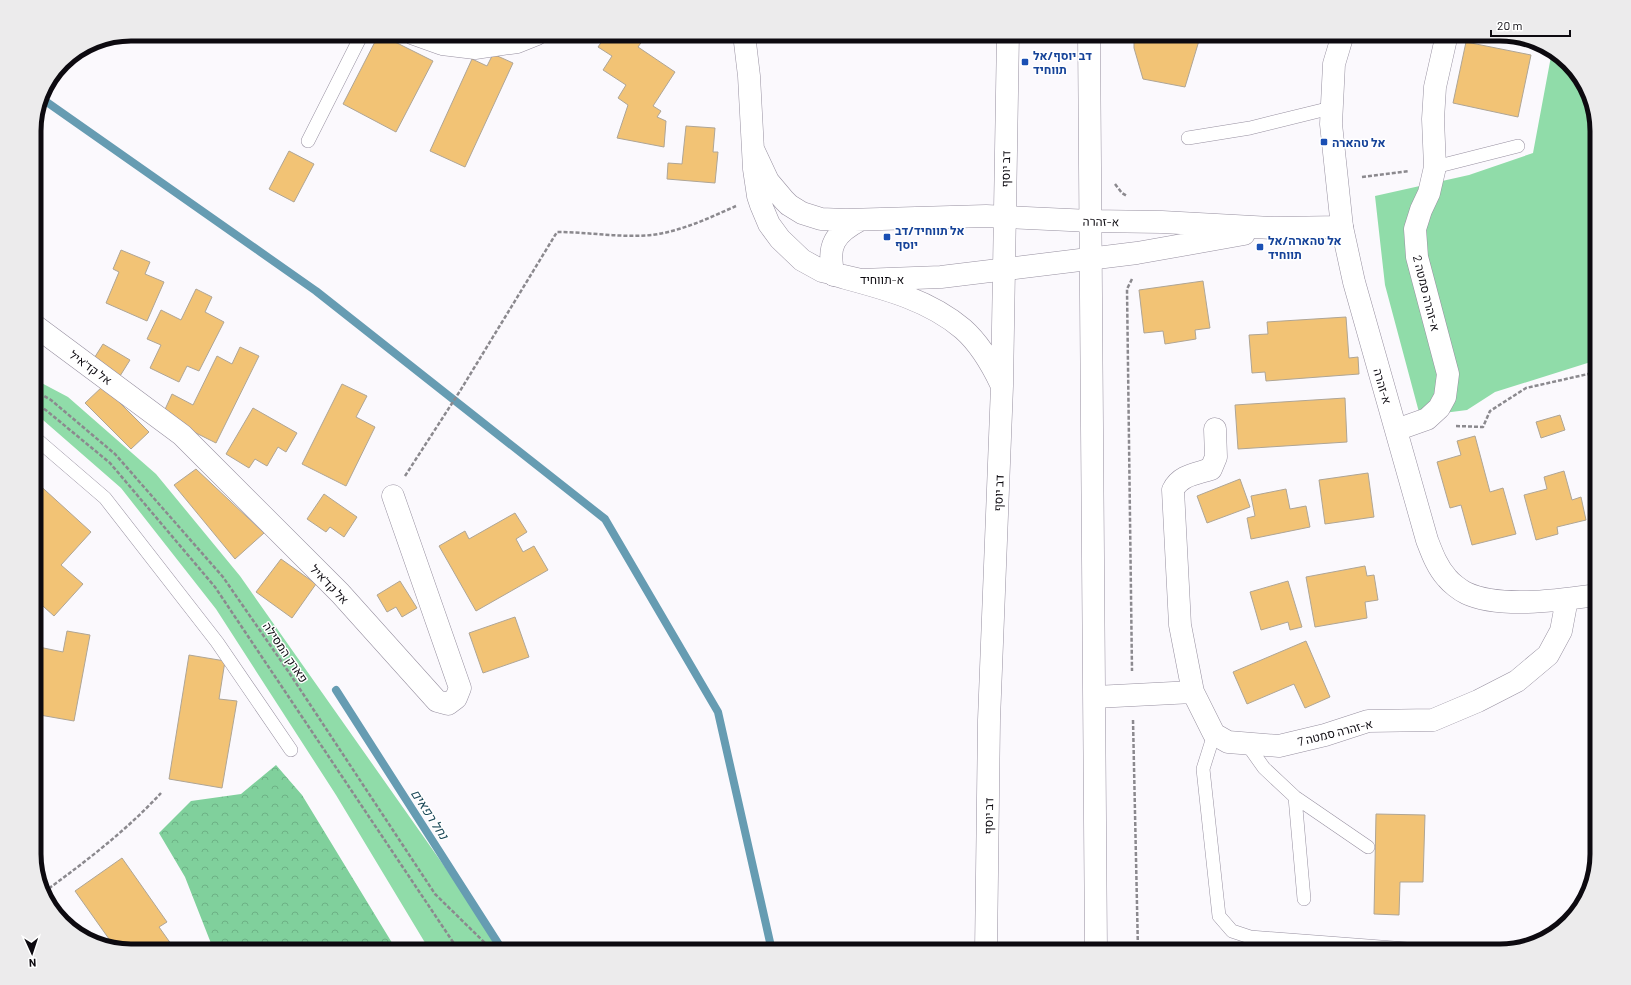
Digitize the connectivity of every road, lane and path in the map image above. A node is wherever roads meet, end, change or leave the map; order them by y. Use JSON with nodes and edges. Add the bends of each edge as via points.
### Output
{"nodes":[{"id":1,"x":358,"y":41,"type":"edge"},
{"id":2,"x":434,"y":41,"type":"edge"},
{"id":3,"x":520,"y":41,"type":"edge"},
{"id":4,"x":745,"y":41,"type":"edge"},
{"id":5,"x":1008,"y":41,"type":"edge"},
{"id":6,"x":1089,"y":41,"type":"edge"},
{"id":7,"x":1341,"y":41,"type":"edge"},
{"id":8,"x":1446,"y":41,"type":"edge"},
{"id":9,"x":1331,"y":108,"type":"junction"},
{"id":10,"x":1188,"y":138,"type":"dead end"},
{"id":11,"x":308,"y":141,"type":"dead end"},
{"id":12,"x":1518,"y":146,"type":"dead end"},
{"id":13,"x":753,"y":149,"type":"junction"},
{"id":14,"x":1435,"y":167,"type":"junction"},
{"id":15,"x":1114,"y":179,"type":"dead end"},
{"id":16,"x":1337,"y":180,"type":"junction"},
{"id":17,"x":758,"y":196,"type":"junction"},
{"id":18,"x":1004,"y":217,"type":"junction"},
{"id":19,"x":860,"y":220,"type":"junction"},
{"id":20,"x":1091,"y":221,"type":"junction"},
{"id":21,"x":1136,"y":221,"type":"junction"},
{"id":22,"x":1342,"y":227,"type":"junction"},
{"id":23,"x":1274,"y":228,"type":"junction"},
{"id":24,"x":1137,"y":253,"type":"junction"},
{"id":25,"x":1091,"y":259,"type":"junction"},
{"id":26,"x":1003,"y":270,"type":"junction"},
{"id":27,"x":834,"y":275,"type":"junction"},
{"id":28,"x":41,"y":329,"type":"edge"},
{"id":29,"x":1590,"y":374,"type":"edge"},
{"id":30,"x":1002,"y":386,"type":"junction"},
{"id":31,"x":41,"y":394,"type":"edge"},
{"id":32,"x":1454,"y":426,"type":"dead end"},
{"id":33,"x":1215,"y":429,"type":"dead end"},
{"id":34,"x":1396,"y":430,"type":"junction"},
{"id":35,"x":41,"y":443,"type":"edge"},
{"id":36,"x":393,"y":496,"type":"joint"},
{"id":37,"x":1590,"y":596,"type":"edge"},
{"id":38,"x":1567,"y":599,"type":"junction"},
{"id":39,"x":1193,"y":692,"type":"junction"},
{"id":40,"x":1133,"y":695,"type":"junction"},
{"id":41,"x":1095,"y":697,"type":"junction"},
{"id":42,"x":1214,"y":734,"type":"junction"},
{"id":43,"x":1248,"y":744,"type":"junction"},
{"id":44,"x":291,"y":750,"type":"dead end"},
{"id":45,"x":161,"y":793,"type":"dead end"},
{"id":46,"x":1294,"y":797,"type":"junction"},
{"id":47,"x":1368,"y":847,"type":"dead end"},
{"id":48,"x":48,"y":889,"type":"edge"},
{"id":49,"x":1304,"y":899,"type":"dead end"},
{"id":50,"x":1250,"y":936,"type":"junction"},
{"id":51,"x":486,"y":944,"type":"edge"},
{"id":52,"x":986,"y":944,"type":"edge"},
{"id":53,"x":1096,"y":944,"type":"edge"},
{"id":54,"x":1138,"y":944,"type":"edge"},
{"id":55,"x":1255,"y":944,"type":"edge"},
{"id":56,"x":1348,"y":944,"type":"edge"}],
"edges":[{"from":1,"to":11,"type":"lane"},
{"from":2,"to":3,"type":"street","via":[[475,48]]},
{"from":4,"to":13,"type":"street","name":"א-תווחיד"},
{"from":5,"to":18,"type":"street","name":"דב יוסף"},
{"from":6,"to":20,"type":"street"},
{"from":7,"to":9,"type":"street","name":"א-זהרה","via":[[1334,64]]},
{"from":8,"to":14,"type":"street","name":"א-זהרה סמטה 2","via":[[1436,87],[1433,119]]},
{"from":9,"to":10,"type":"lane","via":[[1250,128]]},
{"from":9,"to":16,"type":"street","name":"א-זהרה"},
{"from":12,"to":14,"type":"lane"},
{"from":13,"to":17,"type":"street","name":"א-תווחיד"},
{"from":13,"to":19,"type":"street","name":"א-תווחיד","via":[[773,188],[794,209],[821,219]]},
{"from":14,"to":16,"type":"path"},
{"from":14,"to":34,"type":"street","name":"א-זהרה סמטה 2","via":[[1429,193],[1415,229],[1417,257],[1448,374],[1445,397],[1439,408],[1427,419]]},
{"from":15,"to":21,"type":"path","via":[[1122,193],[1136,197]]},
{"from":16,"to":22,"type":"street","name":"א-זהרה"},
{"from":17,"to":27,"type":"street","name":"א-תווחיד","via":[[769,224],[786,246],[809,264]]},
{"from":17,"to":36,"type":"path","via":[[692,225],[653,234],[623,236],[557,232]]},
{"from":18,"to":19,"type":"street","name":"א-תווחיד"},
{"from":18,"to":20,"type":"street","name":"א-זהרה"},
{"from":18,"to":26,"type":"street","name":"דב יוסף"},
{"from":19,"to":27,"type":"street","via":[[845,229],[835,240],[831,253]]},
{"from":20,"to":21,"type":"street","name":"א-זהרה"},
{"from":20,"to":25,"type":"street"},
{"from":21,"to":23,"type":"street","name":"א-זהרה"},
{"from":22,"to":23,"type":"street"},
{"from":22,"to":34,"type":"street","name":"א-זהרה","via":[[1354,282]]},
{"from":23,"to":24,"type":"street"},
{"from":24,"to":25,"type":"street"},
{"from":24,"to":40,"type":"path","via":[[1137,272],[1127,289]]},
{"from":25,"to":26,"type":"street","name":"א-תווחיד"},
{"from":25,"to":41,"type":"street"},
{"from":26,"to":27,"type":"street","name":"א-תווחיד","via":[[941,277],[872,280]]},
{"from":26,"to":30,"type":"street","name":"דב יוסף"},
{"from":27,"to":30,"type":"street","via":[[895,293],[946,316],[979,347]]},
{"from":28,"to":36,"type":"street","name":"אל קד'איל","via":[[182,435],[340,593],[437,701],[448,704],[456,698],[460,688]]},
{"from":29,"to":32,"type":"path","via":[[1526,388],[1490,411],[1482,427]]},
{"from":30,"to":52,"type":"street","name":"דב יוסף","via":[[989,720]]},
{"from":31,"to":51,"type":"path","name":"פארק המסילה","via":[[115,454],[223,577],[435,894]]},
{"from":33,"to":39,"type":"street","via":[[1216,457],[1211,469],[1186,477],[1176,483],[1173,490],[1180,625]]},
{"from":34,"to":38,"type":"street","name":"א-זהרה","via":[[1427,540],[1434,559],[1446,577],[1465,593],[1489,600]]},
{"from":35,"to":44,"type":"lane","via":[[105,498],[217,642]]},
{"from":37,"to":38,"type":"street","name":"א-זהרה"},
{"from":38,"to":43,"type":"street","name":"א-זהרה סמטה 7","via":[[1561,631],[1548,655],[1517,681],[1478,701],[1433,720],[1368,721],[1279,746]]},
{"from":39,"to":40,"type":"street"},
{"from":39,"to":42,"type":"street"},
{"from":40,"to":41,"type":"street"},
{"from":40,"to":54,"type":"path"},
{"from":41,"to":53,"type":"street"},
{"from":42,"to":43,"type":"street","name":"א-זהרה סמטה 7","via":[[1228,742]]},
{"from":42,"to":50,"type":"lane","via":[[1204,769],[1219,916],[1232,931]]},
{"from":43,"to":46,"type":"lane","via":[[1264,768]]},
{"from":45,"to":48,"type":"path","via":[[140,816]]},
{"from":46,"to":47,"type":"lane"},
{"from":46,"to":49,"type":"lane"},
{"from":50,"to":55,"type":"lane"},
{"from":50,"to":56,"type":"lane"}]}
